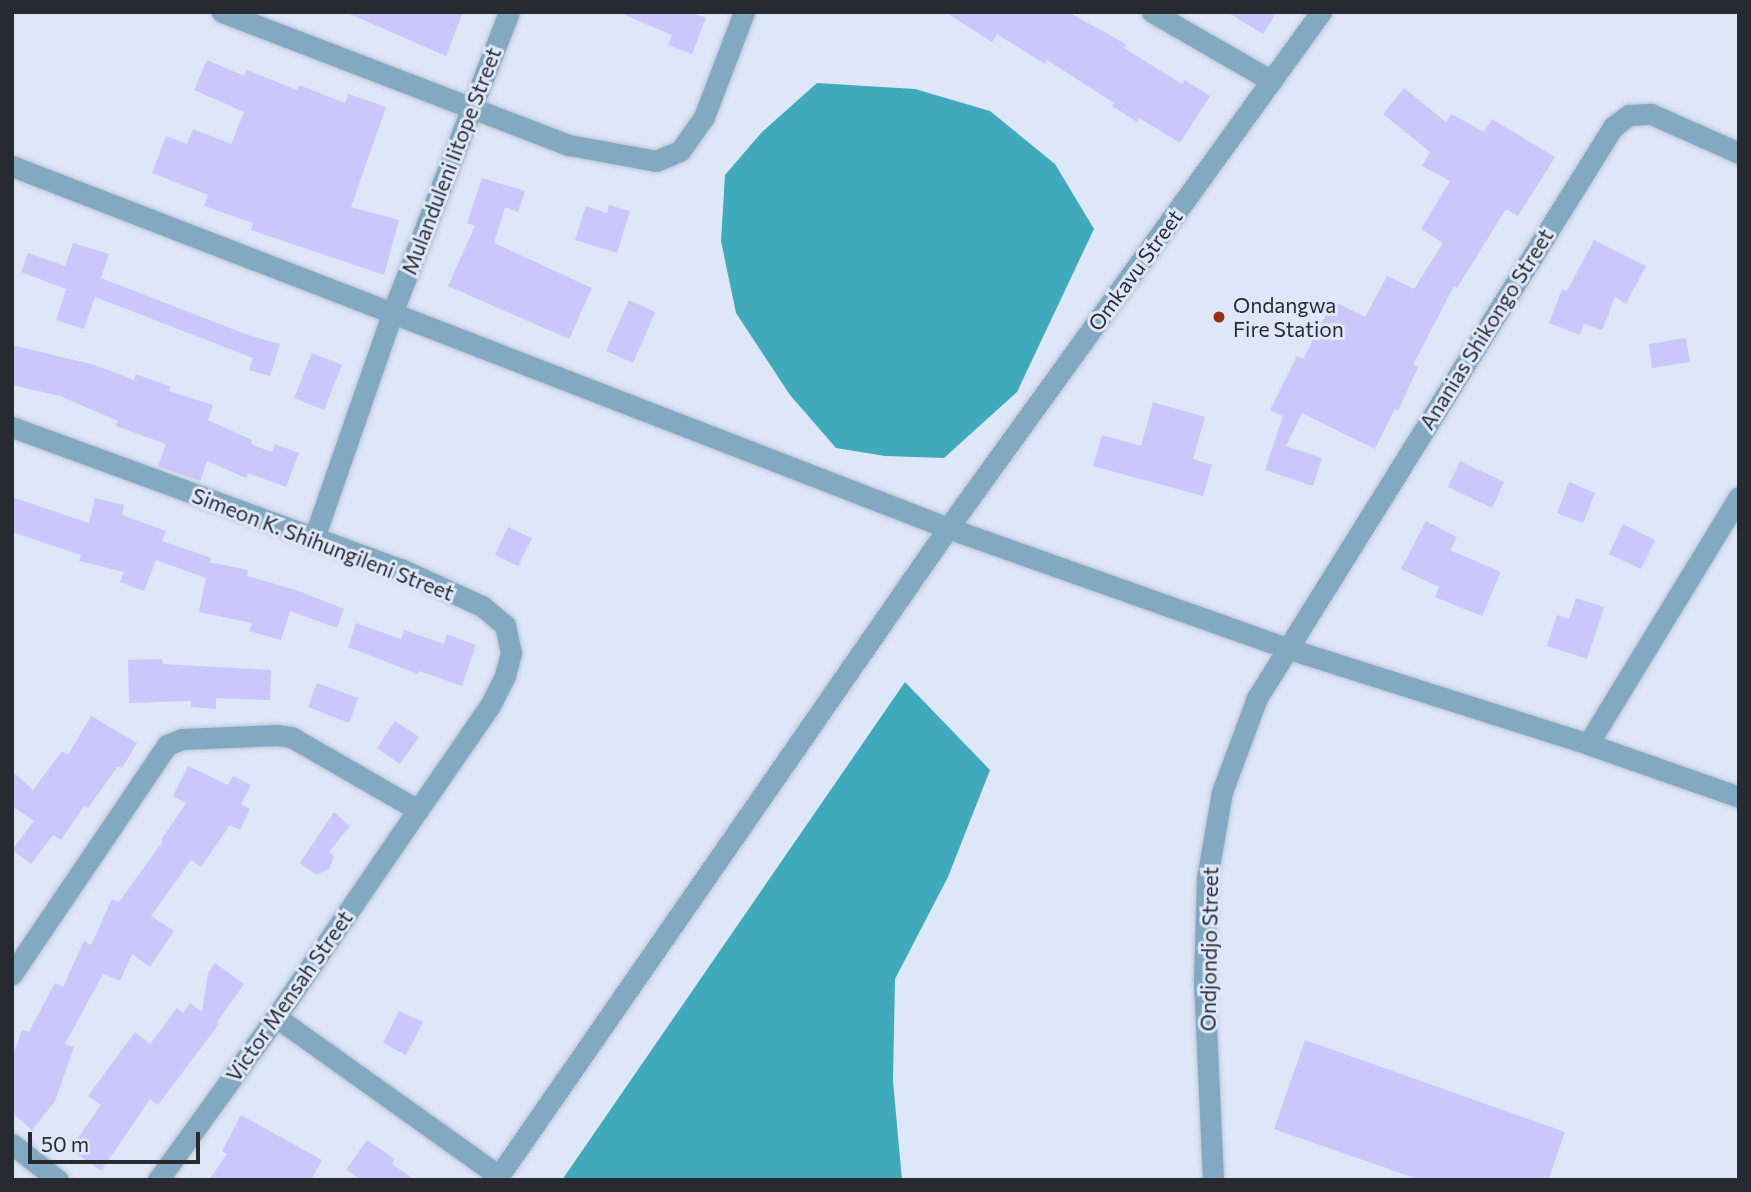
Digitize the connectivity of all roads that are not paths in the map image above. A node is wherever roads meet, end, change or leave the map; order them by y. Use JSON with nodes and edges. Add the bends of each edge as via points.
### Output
{"nodes":[{"id":1,"x":222,"y":12,"type":"edge"},
{"id":2,"x":509,"y":12,"type":"edge"},
{"id":3,"x":744,"y":12,"type":"edge"},
{"id":4,"x":1152,"y":12,"type":"edge"},
{"id":5,"x":1321,"y":12,"type":"edge"},
{"id":6,"x":1272,"y":81,"type":"junction"},
{"id":7,"x":471,"y":108,"type":"junction"},
{"id":8,"x":1739,"y":153,"type":"edge"},
{"id":9,"x":12,"y":166,"type":"edge"},
{"id":10,"x":393,"y":311,"type":"junction"},
{"id":11,"x":12,"y":427,"type":"edge"},
{"id":12,"x":1739,"y":497,"type":"edge"},
{"id":13,"x":948,"y":528,"type":"junction"},
{"id":14,"x":314,"y":538,"type":"junction"},
{"id":15,"x":1286,"y":649,"type":"junction"},
{"id":16,"x":1588,"y":744,"type":"junction"},
{"id":17,"x":1739,"y":797,"type":"edge"},
{"id":18,"x":418,"y":810,"type":"junction"},
{"id":19,"x":12,"y":974,"type":"edge"},
{"id":20,"x":276,"y":1017,"type":"junction"},
{"id":21,"x":12,"y":1144,"type":"edge"},
{"id":22,"x":497,"y":1178,"type":"edge"},
{"id":23,"x":58,"y":1180,"type":"edge"},
{"id":24,"x":158,"y":1180,"type":"edge"},
{"id":25,"x":1213,"y":1180,"type":"edge"}],
"edges":[{"from":1,"to":7,"type":"street"},
{"from":2,"to":7,"type":"street","name":"Mulanduleni Iitope Street"},
{"from":3,"to":7,"type":"street","via":[[704,117],[680,151],[656,161],[569,145]]},
{"from":4,"to":6,"type":"street"},
{"from":5,"to":6,"type":"street","name":"Omkavu Street"},
{"from":6,"to":13,"type":"street","name":"Omkavu Street"},
{"from":7,"to":10,"type":"street","name":"Mulanduleni Iitope Street"},
{"from":8,"to":15,"type":"street","name":"Ananias Shikongo Street","via":[[1651,114],[1629,115],[1613,127]]},
{"from":9,"to":10,"type":"street"},
{"from":10,"to":13,"type":"street"},
{"from":10,"to":14,"type":"street","name":"Mulanduleni Iitope Street"},
{"from":11,"to":14,"type":"street","name":"Simeon K. Shihungileni Street"},
{"from":12,"to":16,"type":"street"},
{"from":13,"to":15,"type":"street"},
{"from":13,"to":22,"type":"street","name":"Omkavu Street"},
{"from":14,"to":18,"type":"street","name":"Simeon K. Shihungileni Street","via":[[401,569],[482,606],[505,625],[510,653],[505,677]]},
{"from":15,"to":16,"type":"street"},
{"from":15,"to":25,"type":"street","name":"Ondjondjo Street","via":[[1257,698],[1222,792],[1207,878],[1204,978]]},
{"from":16,"to":17,"type":"street"},
{"from":18,"to":19,"type":"street","via":[[291,737],[174,742],[156,760]]},
{"from":18,"to":20,"type":"street","name":"Victor Mensah Street"},
{"from":20,"to":22,"type":"street"},
{"from":20,"to":24,"type":"street","name":"Victor Mensah Street"},
{"from":21,"to":23,"type":"street"}]}
